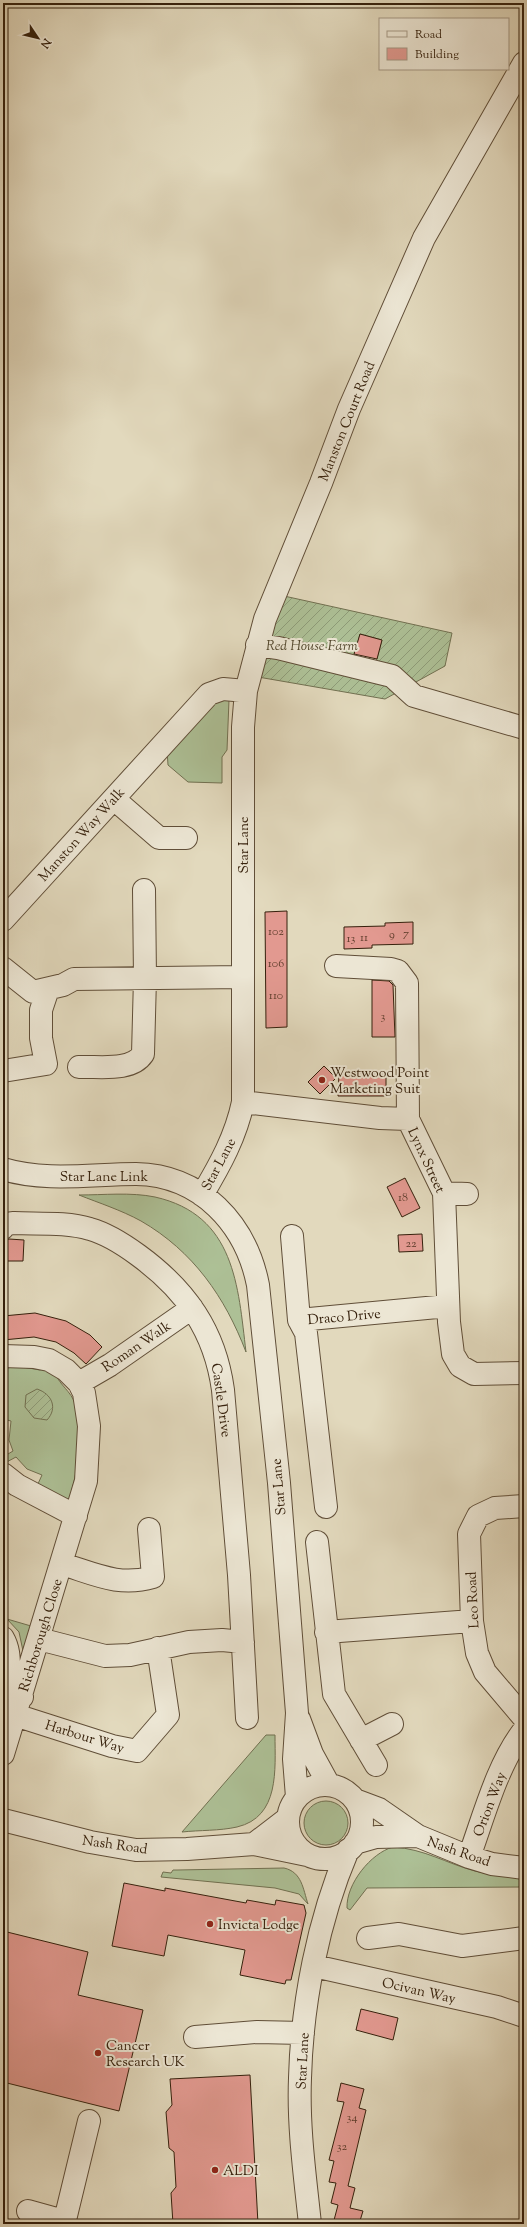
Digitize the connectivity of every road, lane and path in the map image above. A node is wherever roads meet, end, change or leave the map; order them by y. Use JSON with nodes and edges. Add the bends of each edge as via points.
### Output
{"nodes":[{"id":1,"x":524,"y":63,"type":"edge"},
{"id":2,"x":257,"y":645,"type":"junction"},
{"id":3,"x":246,"y":691,"type":"junction"},
{"id":4,"x":524,"y":728,"type":"edge"},
{"id":5,"x":114,"y":799,"type":"junction"},
{"id":6,"x":186,"y":838,"type":"dead end"},
{"id":7,"x":144,"y":890,"type":"dead end"},
{"id":8,"x":3,"y":920,"type":"edge"},
{"id":9,"x":336,"y":966,"type":"dead end"},
{"id":10,"x":3,"y":968,"type":"edge"},
{"id":11,"x":242,"y":976,"type":"junction"},
{"id":12,"x":145,"y":978,"type":"junction"},
{"id":13,"x":48,"y":988,"type":"junction"},
{"id":14,"x":80,"y":1067,"type":"dead end"},
{"id":15,"x":3,"y":1071,"type":"edge"},
{"id":16,"x":243,"y":1102,"type":"junction"},
{"id":17,"x":408,"y":1120,"type":"junction"},
{"id":18,"x":3,"y":1169,"type":"edge"},
{"id":19,"x":444,"y":1193,"type":"junction"},
{"id":20,"x":467,"y":1194,"type":"dead end"},
{"id":21,"x":202,"y":1195,"type":"junction"},
{"id":22,"x":3,"y":1228,"type":"edge"},
{"id":23,"x":292,"y":1236,"type":"dead end"},
{"id":24,"x":448,"y":1306,"type":"junction"},
{"id":25,"x":192,"y":1308,"type":"junction"},
{"id":26,"x":299,"y":1320,"type":"junction"},
{"id":27,"x":3,"y":1356,"type":"edge"},
{"id":28,"x":524,"y":1373,"type":"edge"},
{"id":29,"x":79,"y":1383,"type":"junction"},
{"id":30,"x":3,"y":1474,"type":"edge"},
{"id":31,"x":524,"y":1506,"type":"edge"},
{"id":32,"x":326,"y":1507,"type":"dead end"},
{"id":33,"x":76,"y":1516,"type":"junction"},
{"id":34,"x":148,"y":1529,"type":"dead end"},
{"id":35,"x":317,"y":1542,"type":"dead end"},
{"id":36,"x":62,"y":1564,"type":"junction"},
{"id":37,"x":472,"y":1620,"type":"junction"},
{"id":38,"x":326,"y":1632,"type":"junction"},
{"id":39,"x":3,"y":1638,"type":"edge"},
{"id":40,"x":39,"y":1639,"type":"junction"},
{"id":41,"x":243,"y":1642,"type":"junction"},
{"id":42,"x":158,"y":1648,"type":"junction"},
{"id":43,"x":18,"y":1706,"type":"junction"},
{"id":44,"x":296,"y":1713,"type":"junction"},
{"id":45,"x":247,"y":1718,"type":"dead end"},
{"id":46,"x":524,"y":1718,"type":"edge"},
{"id":47,"x":392,"y":1724,"type":"dead end"},
{"id":48,"x":524,"y":1730,"type":"edge"},
{"id":49,"x":361,"y":1740,"type":"junction"},
{"id":50,"x":3,"y":1754,"type":"edge"},
{"id":51,"x":376,"y":1765,"type":"dead end"},
{"id":52,"x":329,"y":1785,"type":"junction"},
{"id":53,"x":297,"y":1797,"type":"junction"},
{"id":54,"x":355,"y":1800,"type":"junction"},
{"id":55,"x":288,"y":1818,"type":"junction"},
{"id":56,"x":3,"y":1820,"type":"edge"},
{"id":57,"x":418,"y":1836,"type":"junction"},
{"id":58,"x":254,"y":1844,"type":"junction"},
{"id":59,"x":351,"y":1847,"type":"junction"},
{"id":60,"x":309,"y":1856,"type":"junction"},
{"id":61,"x":468,"y":1858,"type":"junction"},
{"id":62,"x":524,"y":1868,"type":"edge"},
{"id":63,"x":329,"y":1900,"type":"junction"},
{"id":64,"x":368,"y":1938,"type":"dead end"},
{"id":65,"x":524,"y":1938,"type":"edge"},
{"id":66,"x":314,"y":1966,"type":"junction"},
{"id":67,"x":524,"y":2016,"type":"edge"},
{"id":68,"x":303,"y":2033,"type":"junction"},
{"id":69,"x":195,"y":2037,"type":"dead end"},
{"id":70,"x":90,"y":2122,"type":"dead end"},
{"id":71,"x":28,"y":2211,"type":"dead end"},
{"id":72,"x":64,"y":2223,"type":"edge"},
{"id":73,"x":310,"y":2224,"type":"edge"}],
"edges":[{"from":1,"to":2,"type":"street","name":"Manston Court Road","via":[[424,238],[349,410],[322,483],[265,619]]},
{"from":2,"to":3,"type":"street","name":"Manston Court Road"},
{"from":2,"to":4,"type":"street","via":[[392,676],[414,696]]},
{"from":3,"to":5,"type":"street","name":"Manston Way Walk","via":[[223,689],[209,694]]},
{"from":3,"to":11,"type":"street","name":"Star Lane","via":[[243,727]]},
{"from":5,"to":6,"type":"street","via":[[160,838]]},
{"from":5,"to":8,"type":"street","name":"Manston Way Walk"},
{"from":7,"to":12,"type":"street"},
{"from":9,"to":17,"type":"street","via":[[391,969],[398,971],[407,983]]},
{"from":10,"to":13,"type":"street","via":[[33,992]]},
{"from":11,"to":12,"type":"street"},
{"from":11,"to":16,"type":"street","name":"Star Lane"},
{"from":12,"to":13,"type":"street","via":[[74,979],[63,985]]},
{"from":12,"to":14,"type":"street","via":[[144,1048],[140,1059],[127,1065]]},
{"from":13,"to":15,"type":"street","via":[[41,1010],[41,1038],[46,1064]]},
{"from":16,"to":17,"type":"street","name":"Lynx Street"},
{"from":16,"to":21,"type":"street","name":"Star Lane","via":[[230,1145]]},
{"from":17,"to":19,"type":"street","name":"Lynx Street"},
{"from":18,"to":21,"type":"street","name":"Star Lane Link","via":[[42,1176],[154,1176],[186,1186]]},
{"from":19,"to":20,"type":"street"},
{"from":19,"to":24,"type":"street","name":"Lynx Street"},
{"from":21,"to":44,"type":"street","name":"Star Lane","via":[[235,1227],[250,1254],[258,1285],[279,1483]]},
{"from":22,"to":25,"type":"street","name":"Castle Drive","via":[[6,1224],[14,1223],[75,1226],[99,1232],[122,1243],[163,1274],[179,1289]]},
{"from":23,"to":26,"type":"street","name":"Draco Drive"},
{"from":24,"to":26,"type":"street","name":"Draco Drive"},
{"from":24,"to":28,"type":"street","name":"Lynx Street","via":[[453,1354],[460,1366],[474,1374]]},
{"from":25,"to":29,"type":"street","name":"Roman Walk","via":[[110,1365]]},
{"from":25,"to":41,"type":"street","name":"Castle Drive","via":[[211,1342],[220,1370]]},
{"from":26,"to":32,"type":"street","via":[[306,1333]]},
{"from":27,"to":29,"type":"street","name":"Richborough Close","via":[[50,1360],[66,1370]]},
{"from":29,"to":33,"type":"street","name":"Richborough Close","via":[[87,1403],[89,1450],[86,1481]]},
{"from":30,"to":33,"type":"street","via":[[17,1485]]},
{"from":31,"to":37,"type":"street","name":"Leo Road","via":[[494,1508],[478,1516],[469,1534]]},
{"from":33,"to":36,"type":"street","name":"Richborough Close"},
{"from":34,"to":36,"type":"street","via":[[153,1577],[138,1582],[123,1582]]},
{"from":35,"to":38,"type":"street"},
{"from":36,"to":40,"type":"street","name":"Richborough Close"},
{"from":37,"to":38,"type":"street"},
{"from":37,"to":46,"type":"street","name":"Leo Road","via":[[476,1653],[485,1672]]},
{"from":38,"to":49,"type":"street","via":[[334,1694]]},
{"from":39,"to":43,"type":"street","via":[[8,1657],[5,1678]]},
{"from":40,"to":42,"type":"street","via":[[105,1656],[130,1655]]},
{"from":40,"to":43,"type":"street","name":"Richborough Close"},
{"from":41,"to":42,"type":"street","via":[[206,1641]]},
{"from":41,"to":45,"type":"street","name":"Castle Drive"},
{"from":42,"to":43,"type":"street","name":"Harbour Way","via":[[168,1715],[137,1751],[112,1746]]},
{"from":43,"to":50,"type":"street","name":"Richborough Close"},
{"from":44,"to":52,"type":"street","name":"Star Lane","via":[[312,1754]]},
{"from":44,"to":53,"type":"street","name":"Star Lane","via":[[294,1759]]},
{"from":47,"to":49,"type":"street"},
{"from":48,"to":61,"type":"street","name":"Orion Way","via":[[513,1744]]},
{"from":49,"to":51,"type":"street"},
{"from":52,"to":53,"type":"street","via":[[306,1790]]},
{"from":52,"to":54,"type":"street","via":[[348,1793]]},
{"from":53,"to":55,"type":"street","via":[[292,1803]]},
{"from":54,"to":57,"type":"street","name":"Nash Road","via":[[379,1809]]},
{"from":54,"to":59,"type":"street","via":[[362,1822],[360,1833]]},
{"from":55,"to":58,"type":"street"},
{"from":55,"to":60,"type":"street","via":[[288,1829],[292,1839],[298,1848]]},
{"from":56,"to":58,"type":"street","name":"Nash Road","via":[[90,1842],[136,1850]]},
{"from":57,"to":59,"type":"street","name":"Nash Road","via":[[376,1836]]},
{"from":57,"to":61,"type":"street","name":"Nash Road"},
{"from":58,"to":60,"type":"street","name":"Nash Road"},
{"from":59,"to":60,"type":"street","via":[[337,1857],[325,1859]]},
{"from":59,"to":63,"type":"street","name":"Star Lane"},
{"from":60,"to":63,"type":"street","name":"Star Lane","via":[[322,1875]]},
{"from":61,"to":62,"type":"street","name":"Nash Road"},
{"from":63,"to":66,"type":"street","name":"Star Lane"},
{"from":64,"to":65,"type":"street","via":[[399,1934],[462,1946]]},
{"from":66,"to":67,"type":"street","name":"Ocivan Way"},
{"from":66,"to":68,"type":"street","name":"Star Lane"},
{"from":68,"to":69,"type":"street","via":[[256,2032]]},
{"from":68,"to":73,"type":"street","name":"Star Lane","via":[[300,2086],[302,2146]]},
{"from":70,"to":72,"type":"street"},
{"from":71,"to":72,"type":"street"}]}
